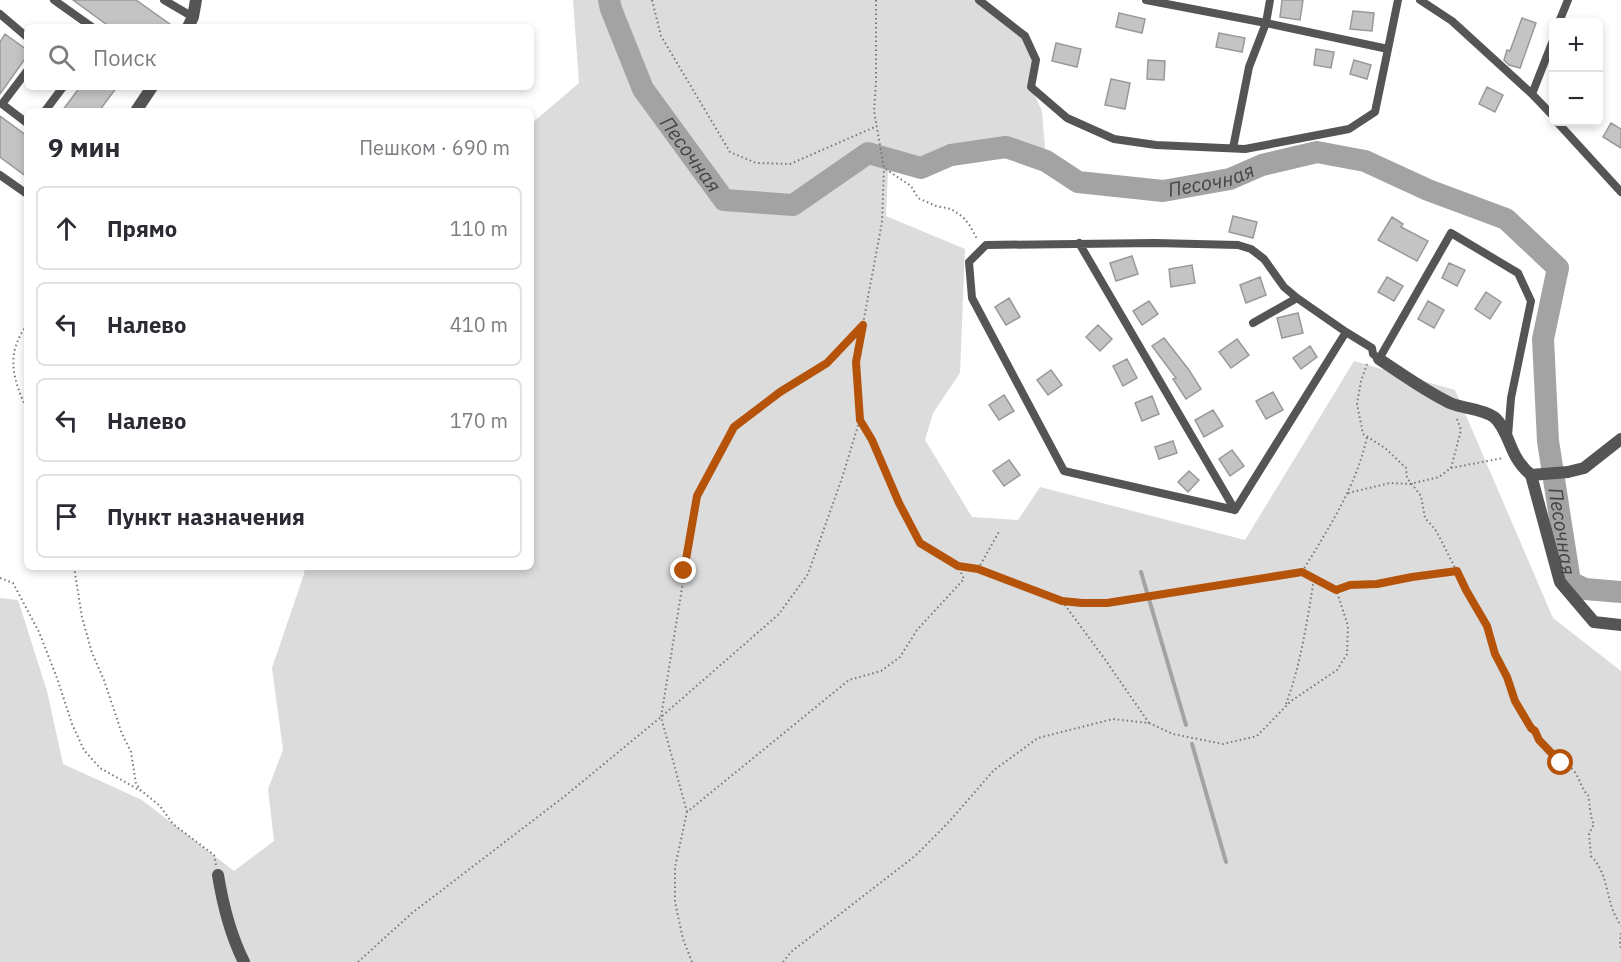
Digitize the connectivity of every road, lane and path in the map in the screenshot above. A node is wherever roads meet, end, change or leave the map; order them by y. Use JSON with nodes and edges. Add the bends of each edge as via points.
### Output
{"nodes":[{"id":1,"x":54,"y":0,"type":"edge"},
{"id":2,"x":164,"y":0,"type":"edge"},
{"id":3,"x":196,"y":0,"type":"edge"},
{"id":4,"x":652,"y":0,"type":"edge"},
{"id":5,"x":876,"y":0,"type":"edge"},
{"id":6,"x":979,"y":0,"type":"edge"},
{"id":7,"x":1146,"y":0,"type":"edge"},
{"id":8,"x":1270,"y":0,"type":"edge"},
{"id":9,"x":1398,"y":0,"type":"edge"},
{"id":10,"x":1420,"y":0,"type":"edge"},
{"id":11,"x":1568,"y":0,"type":"edge"},
{"id":12,"x":1,"y":17,"type":"edge"},
{"id":13,"x":1561,"y":18,"type":"edge"},
{"id":14,"x":191,"y":22,"type":"edge"},
{"id":15,"x":1266,"y":23,"type":"junction"},
{"id":16,"x":88,"y":24,"type":"edge"},
{"id":17,"x":24,"y":34,"type":"edge"},
{"id":18,"x":1388,"y":49,"type":"junction"},
{"id":19,"x":1549,"y":51,"type":"edge"},
{"id":20,"x":24,"y":75,"type":"edge"},
{"id":21,"x":61,"y":90,"type":"edge"},
{"id":22,"x":150,"y":90,"type":"edge"},
{"id":23,"x":1532,"y":94,"type":"junction"},
{"id":24,"x":47,"y":108,"type":"edge"},
{"id":25,"x":138,"y":108,"type":"edge"},
{"id":26,"x":1549,"y":112,"type":"edge"},
{"id":27,"x":24,"y":121,"type":"edge"},
{"id":28,"x":877,"y":126,"type":"junction"},
{"id":29,"x":1561,"y":126,"type":"edge"},
{"id":30,"x":1233,"y":148,"type":"junction"},
{"id":31,"x":884,"y":167,"type":"junction"},
{"id":32,"x":0,"y":175,"type":"edge"},
{"id":33,"x":24,"y":192,"type":"edge"},
{"id":34,"x":1621,"y":192,"type":"edge"},
{"id":35,"x":1079,"y":243,"type":"junction"},
{"id":36,"x":986,"y":246,"type":"junction"},
{"id":37,"x":1297,"y":297,"type":"junction"},
{"id":38,"x":1254,"y":323,"type":"dead end"},
{"id":39,"x":863,"y":325,"type":"junction"},
{"id":40,"x":24,"y":329,"type":"edge"},
{"id":41,"x":1346,"y":332,"type":"junction"},
{"id":42,"x":1376,"y":356,"type":"junction"},
{"id":43,"x":24,"y":403,"type":"edge"},
{"id":44,"x":1453,"y":404,"type":"junction"},
{"id":45,"x":860,"y":420,"type":"junction"},
{"id":46,"x":1367,"y":438,"type":"junction"},
{"id":47,"x":1508,"y":438,"type":"junction"},
{"id":48,"x":1621,"y":439,"type":"edge"},
{"id":49,"x":1515,"y":456,"type":"junction"},
{"id":50,"x":1451,"y":468,"type":"junction"},
{"id":51,"x":1531,"y":475,"type":"junction"},
{"id":52,"x":1410,"y":484,"type":"junction"},
{"id":53,"x":1348,"y":493,"type":"junction"},
{"id":54,"x":1234,"y":510,"type":"junction"},
{"id":55,"x":1000,"y":530,"type":"dead end"},
{"id":56,"x":958,"y":566,"type":"junction"},
{"id":57,"x":978,"y":569,"type":"junction"},
{"id":58,"x":74,"y":570,"type":"edge"},
{"id":59,"x":1457,"y":571,"type":"junction"},
{"id":60,"x":1302,"y":572,"type":"junction"},
{"id":61,"x":0,"y":578,"type":"edge"},
{"id":62,"x":1314,"y":579,"type":"junction"},
{"id":63,"x":1336,"y":590,"type":"junction"},
{"id":64,"x":1062,"y":601,"type":"junction"},
{"id":65,"x":1621,"y":625,"type":"edge"},
{"id":66,"x":1284,"y":708,"type":"junction"},
{"id":67,"x":661,"y":717,"type":"junction"},
{"id":68,"x":1149,"y":723,"type":"junction"},
{"id":69,"x":143,"y":792,"type":"junction"},
{"id":70,"x":687,"y":812,"type":"junction"},
{"id":71,"x":218,"y":875,"type":"joint"},
{"id":72,"x":1621,"y":926,"type":"edge"},
{"id":73,"x":1621,"y":933,"type":"edge"},
{"id":74,"x":1621,"y":948,"type":"edge"},
{"id":75,"x":244,"y":962,"type":"edge"},
{"id":76,"x":358,"y":962,"type":"edge"},
{"id":77,"x":692,"y":962,"type":"edge"},
{"id":78,"x":783,"y":962,"type":"edge"}],
"edges":[{"from":1,"to":16,"type":"lane"},
{"from":2,"to":14,"type":"lane"},
{"from":3,"to":14,"type":"street"},
{"from":4,"to":28,"type":"path","via":[[661,36],[730,152],[756,164],[790,164]]},
{"from":5,"to":28,"type":"path"},
{"from":6,"to":30,"type":"lane","via":[[1025,36],[1036,60],[1031,87],[1067,118],[1114,140]]},
{"from":7,"to":15,"type":"lane"},
{"from":8,"to":15,"type":"lane"},
{"from":9,"to":18,"type":"lane"},
{"from":10,"to":23,"type":"lane","via":[[1452,21]]},
{"from":11,"to":13,"type":"lane"},
{"from":12,"to":17,"type":"lane"},
{"from":15,"to":18,"type":"lane"},
{"from":15,"to":30,"type":"lane","via":[[1249,67]]},
{"from":18,"to":30,"type":"lane","via":[[1375,112],[1349,129]]},
{"from":19,"to":23,"type":"lane"},
{"from":20,"to":27,"type":"lane","via":[[2,105]]},
{"from":21,"to":24,"type":"lane"},
{"from":22,"to":25,"type":"street"},
{"from":23,"to":26,"type":"lane"},
{"from":28,"to":31,"type":"path"},
{"from":29,"to":34,"type":"lane"},
{"from":31,"to":36,"type":"path","via":[[911,186],[918,198],[963,217]]},
{"from":31,"to":39,"type":"path","via":[[882,222]]},
{"from":32,"to":33,"type":"lane"},
{"from":35,"to":36,"type":"lane"},
{"from":35,"to":37,"type":"lane","via":[[1238,244],[1264,260],[1284,287]]},
{"from":35,"to":54,"type":"lane"},
{"from":36,"to":54,"type":"lane","via":[[969,262],[972,298],[1064,471]]},
{"from":37,"to":38,"type":"lane"},
{"from":37,"to":41,"type":"lane"},
{"from":39,"to":45,"type":"path","via":[[856,362]]},
{"from":39,"to":67,"type":"path","via":[[827,363],[734,427],[697,496]]},
{"from":40,"to":43,"type":"path","via":[[13,353]]},
{"from":41,"to":42,"type":"lane","via":[[1372,348]]},
{"from":41,"to":54,"type":"lane"},
{"from":42,"to":44,"type":"street"},
{"from":42,"to":46,"type":"path","via":[[1366,366],[1356,404]]},
{"from":42,"to":47,"type":"lane","via":[[1451,233],[1518,273],[1531,301],[1510,398]]},
{"from":44,"to":47,"type":"street","via":[[1496,418]]},
{"from":44,"to":50,"type":"path","via":[[1461,430]]},
{"from":45,"to":56,"type":"path","via":[[920,543]]},
{"from":45,"to":67,"type":"path","via":[[808,574],[779,614]]},
{"from":46,"to":52,"type":"path","via":[[1385,448],[1406,468]]},
{"from":46,"to":53,"type":"path"},
{"from":47,"to":49,"type":"street"},
{"from":48,"to":51,"type":"street","via":[[1584,468]]},
{"from":49,"to":50,"type":"path"},
{"from":49,"to":51,"type":"street"},
{"from":50,"to":52,"type":"path","via":[[1439,477]]},
{"from":51,"to":65,"type":"street","via":[[1560,582],[1594,622]]},
{"from":52,"to":53,"type":"path","via":[[1390,483]]},
{"from":52,"to":59,"type":"path","via":[[1421,496],[1425,518]]},
{"from":53,"to":60,"type":"path"},
{"from":55,"to":57,"type":"path"},
{"from":56,"to":57,"type":"path"},
{"from":56,"to":70,"type":"path","via":[[964,579],[917,630],[900,657],[881,671],[849,680]]},
{"from":57,"to":64,"type":"path"},
{"from":58,"to":69,"type":"path","via":[[92,653],[131,752],[135,784]]},
{"from":59,"to":63,"type":"path"},
{"from":59,"to":72,"type":"path","via":[[1487,626],[1515,701],[1539,740],[1561,763],[1570,766],[1588,795],[1594,824],[1589,834],[1591,856],[1599,864]]},
{"from":60,"to":62,"type":"path"},
{"from":60,"to":64,"type":"path","via":[[1107,603]]},
{"from":61,"to":69,"type":"path","via":[[13,583],[39,632],[84,750],[100,768]]},
{"from":62,"to":63,"type":"path"},
{"from":62,"to":66,"type":"path","via":[[1302,648]]},
{"from":63,"to":66,"type":"path","via":[[1348,626],[1347,654],[1337,670]]},
{"from":64,"to":68,"type":"path"},
{"from":66,"to":68,"type":"path","via":[[1257,736],[1223,744],[1173,734]]},
{"from":67,"to":70,"type":"path"},
{"from":67,"to":76,"type":"path","via":[[412,913]]},
{"from":68,"to":78,"type":"path","via":[[1113,719],[1038,738],[993,770],[915,856]]},
{"from":69,"to":71,"type":"path","via":[[173,824],[214,855]]},
{"from":70,"to":77,"type":"path","via":[[675,867],[675,902]]},
{"from":71,"to":75,"type":"street","via":[[223,905]]},
{"from":73,"to":74,"type":"path"}]}
